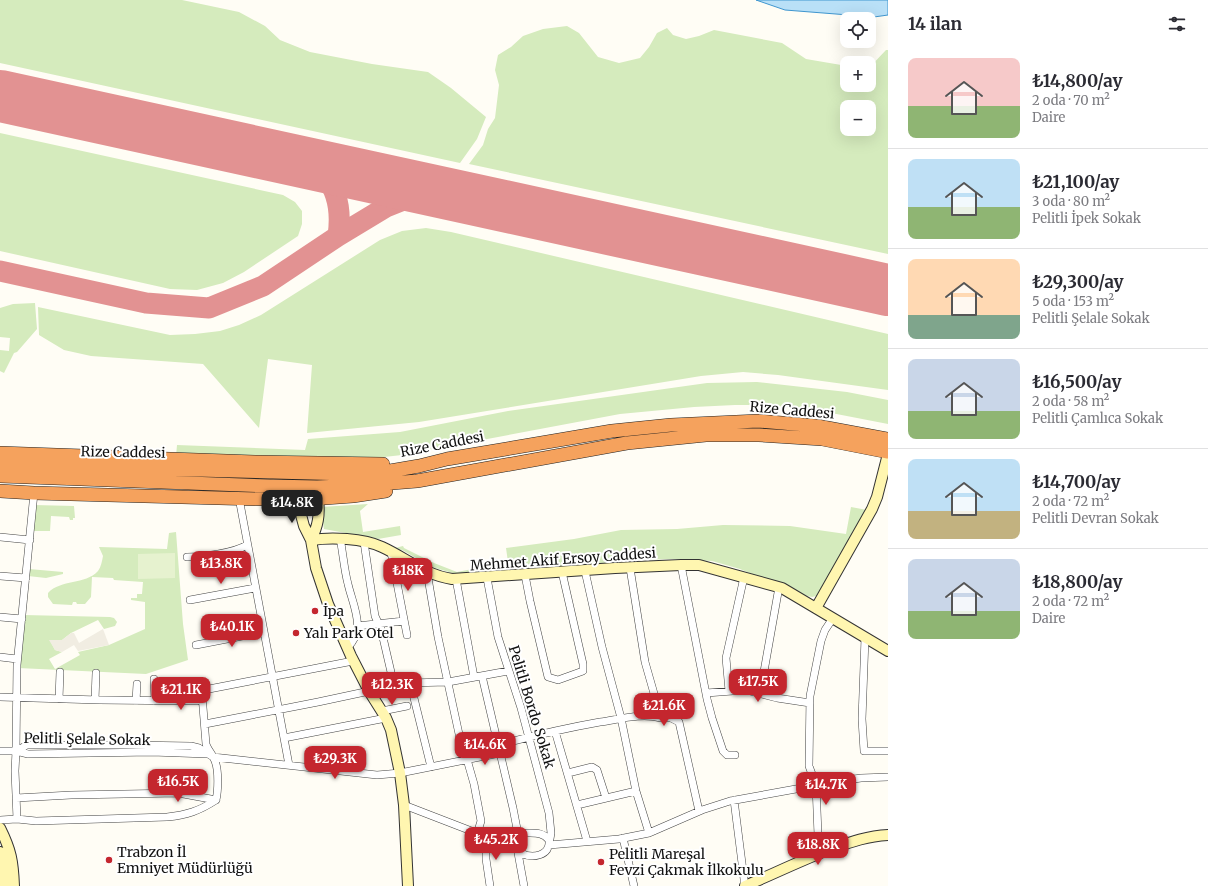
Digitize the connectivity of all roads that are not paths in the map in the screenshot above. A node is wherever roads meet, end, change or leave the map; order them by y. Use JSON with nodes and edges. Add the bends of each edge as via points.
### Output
{"nodes":[{"id":1,"x":888,"y":439,"type":"edge"},
{"id":2,"x":0,"y":453,"type":"edge"},
{"id":3,"x":888,"y":453,"type":"edge"},
{"id":4,"x":447,"y":459,"type":"junction"},
{"id":5,"x":0,"y":465,"type":"edge"},
{"id":6,"x":462,"y":473,"type":"junction"},
{"id":7,"x":150,"y":475,"type":"junction"},
{"id":8,"x":0,"y":476,"type":"edge"},
{"id":9,"x":0,"y":490,"type":"edge"},
{"id":10,"x":34,"y":493,"type":"junction"},
{"id":11,"x":239,"y":498,"type":"junction"},
{"id":12,"x":318,"y":499,"type":"junction"},
{"id":13,"x":297,"y":500,"type":"junction"},
{"id":14,"x":0,"y":537,"type":"edge"},
{"id":15,"x":340,"y":538,"type":"junction"},
{"id":16,"x":30,"y":540,"type":"junction"},
{"id":17,"x":311,"y":540,"type":"junction"},
{"id":18,"x":364,"y":542,"type":"junction"},
{"id":19,"x":247,"y":545,"type":"junction"},
{"id":20,"x":391,"y":552,"type":"junction"},
{"id":21,"x":187,"y":557,"type":"dead end"},
{"id":22,"x":681,"y":565,"type":"junction"},
{"id":23,"x":630,"y":568,"type":"junction"},
{"id":24,"x":585,"y":571,"type":"junction"},
{"id":25,"x":428,"y":572,"type":"junction"},
{"id":26,"x":562,"y":572,"type":"junction"},
{"id":27,"x":525,"y":575,"type":"junction"},
{"id":28,"x":0,"y":576,"type":"edge"},
{"id":29,"x":744,"y":577,"type":"junction"},
{"id":30,"x":26,"y":578,"type":"junction"},
{"id":31,"x":486,"y":578,"type":"junction"},
{"id":32,"x":456,"y":579,"type":"junction"},
{"id":33,"x":779,"y":587,"type":"junction"},
{"id":34,"x":256,"y":588,"type":"junction"},
{"id":35,"x":190,"y":600,"type":"dead end"},
{"id":36,"x":816,"y":608,"type":"junction"},
{"id":37,"x":0,"y":617,"type":"edge"},
{"id":38,"x":833,"y":618,"type":"junction"},
{"id":39,"x":22,"y":619,"type":"junction"},
{"id":40,"x":404,"y":621,"type":"junction"},
{"id":41,"x":378,"y":624,"type":"junction"},
{"id":42,"x":357,"y":626,"type":"junction"},
{"id":43,"x":264,"y":632,"type":"junction"},
{"id":44,"x":407,"y":634,"type":"dead end"},
{"id":45,"x":865,"y":638,"type":"junction"},
{"id":46,"x":196,"y":645,"type":"dead end"},
{"id":47,"x":347,"y":648,"type":"junction"},
{"id":48,"x":888,"y":651,"type":"edge"},
{"id":49,"x":0,"y":657,"type":"edge"},
{"id":50,"x":17,"y":658,"type":"junction"},
{"id":51,"x":353,"y":661,"type":"junction"},
{"id":52,"x":508,"y":671,"type":"junction"},
{"id":53,"x":60,"y":672,"type":"dead end"},
{"id":54,"x":96,"y":673,"type":"dead end"},
{"id":55,"x":478,"y":676,"type":"junction"},
{"id":56,"x":272,"y":677,"type":"junction"},
{"id":57,"x":154,"y":679,"type":"dead end"},
{"id":58,"x":410,"y":682,"type":"junction"},
{"id":59,"x":448,"y":682,"type":"junction"},
{"id":60,"x":137,"y":684,"type":"dead end"},
{"id":61,"x":394,"y":685,"type":"junction"},
{"id":62,"x":369,"y":691,"type":"junction"},
{"id":63,"x":729,"y":691,"type":"junction"},
{"id":64,"x":706,"y":693,"type":"junction"},
{"id":65,"x":760,"y":694,"type":"junction"},
{"id":66,"x":202,"y":695,"type":"junction"},
{"id":67,"x":0,"y":697,"type":"edge"},
{"id":68,"x":17,"y":698,"type":"junction"},
{"id":69,"x":59,"y":699,"type":"junction"},
{"id":70,"x":95,"y":700,"type":"junction"},
{"id":71,"x":136,"y":701,"type":"junction"},
{"id":72,"x":155,"y":701,"type":"junction"},
{"id":73,"x":810,"y":702,"type":"junction"},
{"id":74,"x":407,"y":706,"type":"dead end"},
{"id":75,"x":279,"y":710,"type":"junction"},
{"id":76,"x":384,"y":714,"type":"junction"},
{"id":77,"x":621,"y":718,"type":"junction"},
{"id":78,"x":661,"y":718,"type":"junction"},
{"id":79,"x":205,"y":724,"type":"junction"},
{"id":80,"x":555,"y":731,"type":"junction"},
{"id":81,"x":529,"y":737,"type":"junction"},
{"id":82,"x":284,"y":738,"type":"junction"},
{"id":83,"x":498,"y":744,"type":"junction"},
{"id":84,"x":0,"y":751,"type":"edge"},
{"id":85,"x":16,"y":751,"type":"junction"},
{"id":86,"x":888,"y":752,"type":"edge"},
{"id":87,"x":500,"y":753,"type":"junction"},
{"id":88,"x":210,"y":755,"type":"junction"},
{"id":89,"x":735,"y":755,"type":"dead end"},
{"id":90,"x":466,"y":760,"type":"junction"},
{"id":91,"x":289,"y":765,"type":"junction"},
{"id":92,"x":430,"y":767,"type":"junction"},
{"id":93,"x":400,"y":773,"type":"junction"},
{"id":94,"x":568,"y":773,"type":"junction"},
{"id":95,"x":888,"y":777,"type":"edge"},
{"id":96,"x":816,"y":785,"type":"junction"},
{"id":97,"x":636,"y":792,"type":"junction"},
{"id":98,"x":16,"y":798,"type":"junction"},
{"id":99,"x":606,"y":798,"type":"junction"},
{"id":100,"x":216,"y":800,"type":"junction"},
{"id":101,"x":734,"y":800,"type":"junction"},
{"id":102,"x":404,"y":805,"type":"junction"},
{"id":103,"x":577,"y":805,"type":"junction"},
{"id":104,"x":699,"y":811,"type":"junction"},
{"id":105,"x":17,"y":819,"type":"junction"},
{"id":106,"x":0,"y":820,"type":"edge"},
{"id":107,"x":0,"y":828,"type":"edge"},
{"id":108,"x":649,"y":833,"type":"junction"},
{"id":109,"x":477,"y":834,"type":"junction"},
{"id":110,"x":888,"y":835,"type":"edge"},
{"id":111,"x":486,"y":838,"type":"junction"},
{"id":112,"x":623,"y":838,"type":"junction"},
{"id":113,"x":587,"y":841,"type":"junction"},
{"id":114,"x":516,"y":842,"type":"junction"},
{"id":115,"x":550,"y":844,"type":"junction"},
{"id":116,"x":0,"y":852,"type":"edge"},
{"id":117,"x":823,"y":852,"type":"junction"},
{"id":118,"x":5,"y":886,"type":"edge"},
{"id":119,"x":14,"y":886,"type":"edge"},
{"id":120,"x":408,"y":886,"type":"edge"},
{"id":121,"x":490,"y":886,"type":"edge"},
{"id":122,"x":524,"y":886,"type":"edge"},
{"id":123,"x":634,"y":886,"type":"edge"},
{"id":124,"x":744,"y":886,"type":"edge"}],
"edges":[{"from":1,"to":4,"type":"highway","name":"Rize Caddesi","via":[[817,426],[758,421],[612,431]]},
{"from":2,"to":4,"type":"highway","via":[[300,463],[386,464]]},
{"from":3,"to":6,"type":"highway","name":"Rize Caddesi","via":[[822,439],[706,435],[627,444]]},
{"from":3,"to":36,"type":"street","via":[[877,497]]},
{"from":4,"to":7,"type":"highway","name":"Rize Caddesi","via":[[384,472],[350,474]]},
{"from":5,"to":7,"type":"highway","name":"Rize Caddesi"},
{"from":6,"to":7,"type":"highway","name":"Rize Caddesi","via":[[417,481],[317,487]]},
{"from":6,"to":12,"type":"highway","via":[[435,483]]},
{"from":7,"to":8,"type":"highway","name":"Rize Caddesi"},
{"from":9,"to":10,"type":"highway"},
{"from":10,"to":11,"type":"highway"},
{"from":10,"to":16,"type":"street"},
{"from":11,"to":13,"type":"highway"},
{"from":11,"to":19,"type":"street"},
{"from":12,"to":13,"type":"highway"},
{"from":12,"to":17,"type":"street","via":[[320,515]]},
{"from":13,"to":17,"type":"street"},
{"from":14,"to":16,"type":"street"},
{"from":15,"to":17,"type":"street","name":"Mehmet Akif Ersoy Caddesi"},
{"from":15,"to":18,"type":"street","name":"Mehmet Akif Ersoy Caddesi"},
{"from":15,"to":42,"type":"street"},
{"from":16,"to":30,"type":"street"},
{"from":17,"to":47,"type":"street","via":[[322,587]]},
{"from":18,"to":20,"type":"street","name":"Mehmet Akif Ersoy Caddesi","via":[[381,546]]},
{"from":18,"to":41,"type":"street"},
{"from":19,"to":21,"type":"street","via":[[233,551]]},
{"from":19,"to":34,"type":"street"},
{"from":20,"to":25,"type":"street","name":"Mehmet Akif Ersoy Caddesi"},
{"from":20,"to":40,"type":"street"},
{"from":22,"to":23,"type":"street","name":"Mehmet Akif Ersoy Caddesi"},
{"from":22,"to":29,"type":"street","name":"Mehmet Akif Ersoy Caddesi","via":[[699,566]]},
{"from":22,"to":64,"type":"street"},
{"from":23,"to":24,"type":"street","name":"Mehmet Akif Ersoy Caddesi"},
{"from":23,"to":78,"type":"street","via":[[645,662]]},
{"from":24,"to":26,"type":"street","name":"Mehmet Akif Ersoy Caddesi"},
{"from":24,"to":77,"type":"street"},
{"from":25,"to":32,"type":"street","name":"Mehmet Akif Ersoy Caddesi"},
{"from":25,"to":59,"type":"street"},
{"from":26,"to":27,"type":"street","name":"Mehmet Akif Ersoy Caddesi"},
{"from":26,"to":27,"type":"street","via":[[583,671],[558,680],[548,677]]},
{"from":27,"to":31,"type":"street","name":"Mehmet Akif Ersoy Caddesi"},
{"from":28,"to":30,"type":"street"},
{"from":29,"to":33,"type":"street","name":"Mehmet Akif Ersoy Caddesi"},
{"from":29,"to":63,"type":"street","via":[[726,658]]},
{"from":30,"to":39,"type":"street"},
{"from":31,"to":32,"type":"street","name":"Mehmet Akif Ersoy Caddesi"},
{"from":31,"to":52,"type":"street","name":"Pelitli Bordo Sokak"},
{"from":32,"to":55,"type":"street"},
{"from":33,"to":36,"type":"street","name":"Mehmet Akif Ersoy Caddesi"},
{"from":33,"to":65,"type":"street"},
{"from":34,"to":35,"type":"street"},
{"from":34,"to":43,"type":"street"},
{"from":36,"to":38,"type":"street","name":"Mehmet Akif Ersoy Caddesi"},
{"from":37,"to":39,"type":"street"},
{"from":38,"to":45,"type":"street","name":"Mehmet Akif Ersoy Caddesi"},
{"from":38,"to":73,"type":"street","via":[[821,641]]},
{"from":39,"to":50,"type":"street"},
{"from":40,"to":41,"type":"street"},
{"from":40,"to":44,"type":"street"},
{"from":41,"to":42,"type":"street"},
{"from":41,"to":61,"type":"street"},
{"from":42,"to":47,"type":"street","via":[[353,642]]},
{"from":43,"to":46,"type":"street"},
{"from":43,"to":56,"type":"street"},
{"from":45,"to":48,"type":"street","name":"Mehmet Akif Ersoy Caddesi"},
{"from":45,"to":86,"type":"street","via":[[862,719],[864,752]]},
{"from":47,"to":51,"type":"street"},
{"from":49,"to":50,"type":"street"},
{"from":50,"to":68,"type":"street"},
{"from":51,"to":56,"type":"street"},
{"from":51,"to":62,"type":"street"},
{"from":52,"to":55,"type":"street"},
{"from":52,"to":81,"type":"street","name":"Pelitli Bordo Sokak"},
{"from":53,"to":69,"type":"street"},
{"from":54,"to":70,"type":"street"},
{"from":55,"to":59,"type":"street"},
{"from":55,"to":83,"type":"street"},
{"from":56,"to":66,"type":"street","via":[[209,689]]},
{"from":56,"to":75,"type":"street"},
{"from":57,"to":72,"type":"street"},
{"from":58,"to":59,"type":"street"},
{"from":58,"to":61,"type":"street"},
{"from":58,"to":92,"type":"street"},
{"from":59,"to":90,"type":"street"},
{"from":60,"to":71,"type":"street"},
{"from":61,"to":62,"type":"street"},
{"from":62,"to":75,"type":"street"},
{"from":62,"to":76,"type":"street"},
{"from":63,"to":64,"type":"street"},
{"from":63,"to":65,"type":"street","via":[[746,690]]},
{"from":64,"to":89,"type":"street","via":[[723,751],[727,755]]},
{"from":65,"to":73,"type":"street"},
{"from":66,"to":72,"type":"street","via":[[197,701]]},
{"from":66,"to":79,"type":"street"},
{"from":67,"to":68,"type":"street"},
{"from":68,"to":69,"type":"street"},
{"from":68,"to":85,"type":"street"},
{"from":69,"to":70,"type":"street"},
{"from":70,"to":71,"type":"street"},
{"from":71,"to":72,"type":"street"},
{"from":73,"to":96,"type":"street","via":[[809,764]]},
{"from":74,"to":76,"type":"street"},
{"from":75,"to":79,"type":"street"},
{"from":75,"to":82,"type":"street"},
{"from":76,"to":82,"type":"street"},
{"from":76,"to":93,"type":"street","via":[[391,730]]},
{"from":77,"to":78,"type":"street"},
{"from":77,"to":80,"type":"street"},
{"from":77,"to":97,"type":"street"},
{"from":78,"to":104,"type":"street","via":[[671,718],[679,722]]},
{"from":79,"to":88,"type":"street","via":[[206,744]]},
{"from":80,"to":81,"type":"street"},
{"from":80,"to":94,"type":"street"},
{"from":81,"to":83,"type":"street"},
{"from":81,"to":115,"type":"street","name":"Pelitli Bordo Sokak","via":[[549,813]]},
{"from":82,"to":91,"type":"street"},
{"from":83,"to":87,"type":"street"},
{"from":84,"to":85,"type":"street","name":"Pelitli Şelale Sokak"},
{"from":85,"to":88,"type":"street","name":"Pelitli Şelale Sokak","via":[[28,754],[144,752]]},
{"from":85,"to":98,"type":"street"},
{"from":87,"to":90,"type":"street","name":"Pelitli Şelale Sokak"},
{"from":87,"to":114,"type":"street","via":[[518,834]]},
{"from":88,"to":91,"type":"street","name":"Pelitli Şelale Sokak"},
{"from":88,"to":100,"type":"street","via":[[216,762]]},
{"from":90,"to":92,"type":"street","name":"Pelitli Şelale Sokak"},
{"from":90,"to":109,"type":"street","via":[[474,784],[481,821]]},
{"from":91,"to":93,"type":"street","name":"Pelitli Şelale Sokak","via":[[377,775]]},
{"from":92,"to":93,"type":"street","name":"Pelitli Şelale Sokak"},
{"from":93,"to":102,"type":"street"},
{"from":94,"to":99,"type":"street","via":[[592,768],[597,770]]},
{"from":94,"to":103,"type":"street"},
{"from":95,"to":96,"type":"street"},
{"from":96,"to":101,"type":"street"},
{"from":96,"to":117,"type":"street","via":[[818,836]]},
{"from":97,"to":99,"type":"street"},
{"from":97,"to":108,"type":"street"},
{"from":98,"to":100,"type":"street","via":[[178,793]]},
{"from":98,"to":105,"type":"street"},
{"from":99,"to":103,"type":"street"},
{"from":100,"to":105,"type":"street","via":[[192,813],[175,816],[36,821]]},
{"from":101,"to":104,"type":"street"},
{"from":101,"to":124,"type":"street"},
{"from":102,"to":109,"type":"street"},
{"from":102,"to":120,"type":"street"},
{"from":103,"to":113,"type":"street"},
{"from":104,"to":108,"type":"street"},
{"from":105,"to":106,"type":"street"},
{"from":107,"to":119,"type":"street","via":[[11,853]]},
{"from":108,"to":112,"type":"street"},
{"from":109,"to":111,"type":"street"},
{"from":110,"to":117,"type":"street","via":[[866,837]]},
{"from":111,"to":114,"type":"street"},
{"from":111,"to":121,"type":"street"},
{"from":112,"to":113,"type":"street"},
{"from":112,"to":123,"type":"street"},
{"from":113,"to":115,"type":"street"},
{"from":114,"to":115,"type":"street","via":[[523,834],[536,833],[545,836]]},
{"from":114,"to":115,"type":"street","via":[[521,853],[529,856],[543,854]]},
{"from":114,"to":122,"type":"street"},
{"from":116,"to":118,"type":"street"},
{"from":117,"to":124,"type":"street"}]}
